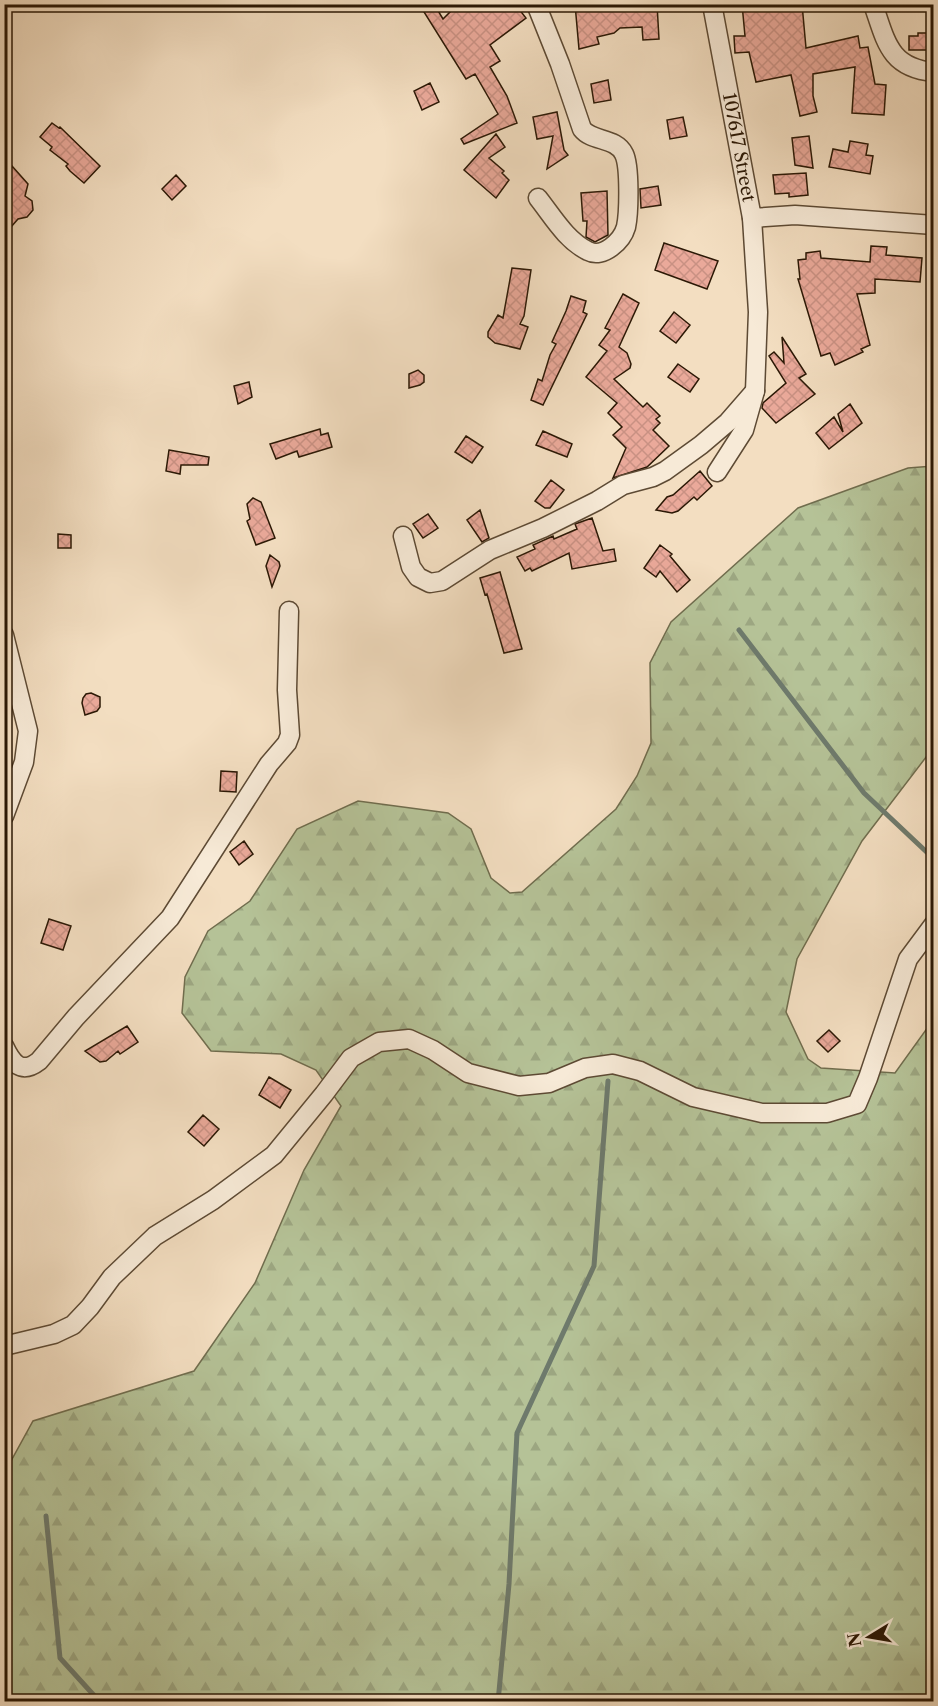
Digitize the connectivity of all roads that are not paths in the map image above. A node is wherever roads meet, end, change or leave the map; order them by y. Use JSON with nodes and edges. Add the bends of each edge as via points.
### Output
{"nodes":[{"id":1,"x":536,"y":4,"type":"edge"},
{"id":2,"x":712,"y":4,"type":"edge"},
{"id":3,"x":873,"y":4,"type":"edge"},
{"id":4,"x":933,"y":72,"type":"edge"},
{"id":5,"x":538,"y":198,"type":"dead end"},
{"id":6,"x":752,"y":218,"type":"junction"},
{"id":7,"x":933,"y":225,"type":"edge"},
{"id":8,"x":754,"y":391,"type":"junction"},
{"id":9,"x":717,"y":472,"type":"dead end"},
{"id":10,"x":404,"y":536,"type":"dead end"},
{"id":11,"x":289,"y":611,"type":"dead end"},
{"id":12,"x":4,"y":635,"type":"edge"},
{"id":13,"x":4,"y":816,"type":"edge"},
{"id":14,"x":933,"y":924,"type":"edge"},
{"id":15,"x":4,"y":1046,"type":"edge"},
{"id":16,"x":4,"y":1346,"type":"edge"}],
"edges":[{"from":1,"to":5,"type":"street","via":[[582,129],[587,135],[619,147],[625,155],[626,227],[621,238],[607,250],[589,252],[570,239]]},
{"from":2,"to":6,"type":"street","name":"107617 Street"},
{"from":3,"to":4,"type":"street","via":[[889,50],[900,62]]},
{"from":6,"to":7,"type":"street","name":"107617 Street","via":[[795,215]]},
{"from":6,"to":8,"type":"street","via":[[758,312]]},
{"from":8,"to":9,"type":"street","via":[[744,430]]},
{"from":8,"to":10,"type":"street","via":[[728,422],[664,471],[623,485],[543,528],[490,550],[442,581],[430,583],[417,577]]},
{"from":11,"to":15,"type":"street","via":[[287,690],[291,727],[287,743],[269,764],[170,918],[39,1061],[26,1068],[18,1065]]},
{"from":12,"to":13,"type":"street","via":[[28,731],[24,762]]},
{"from":14,"to":16,"type":"street","via":[[908,959],[857,1104],[827,1113],[762,1113],[693,1097],[640,1071],[613,1064],[585,1068],[549,1083],[519,1086],[468,1072],[409,1039],[379,1042],[351,1058],[274,1155],[155,1236],[112,1277],[73,1325],[54,1334]]}]}
